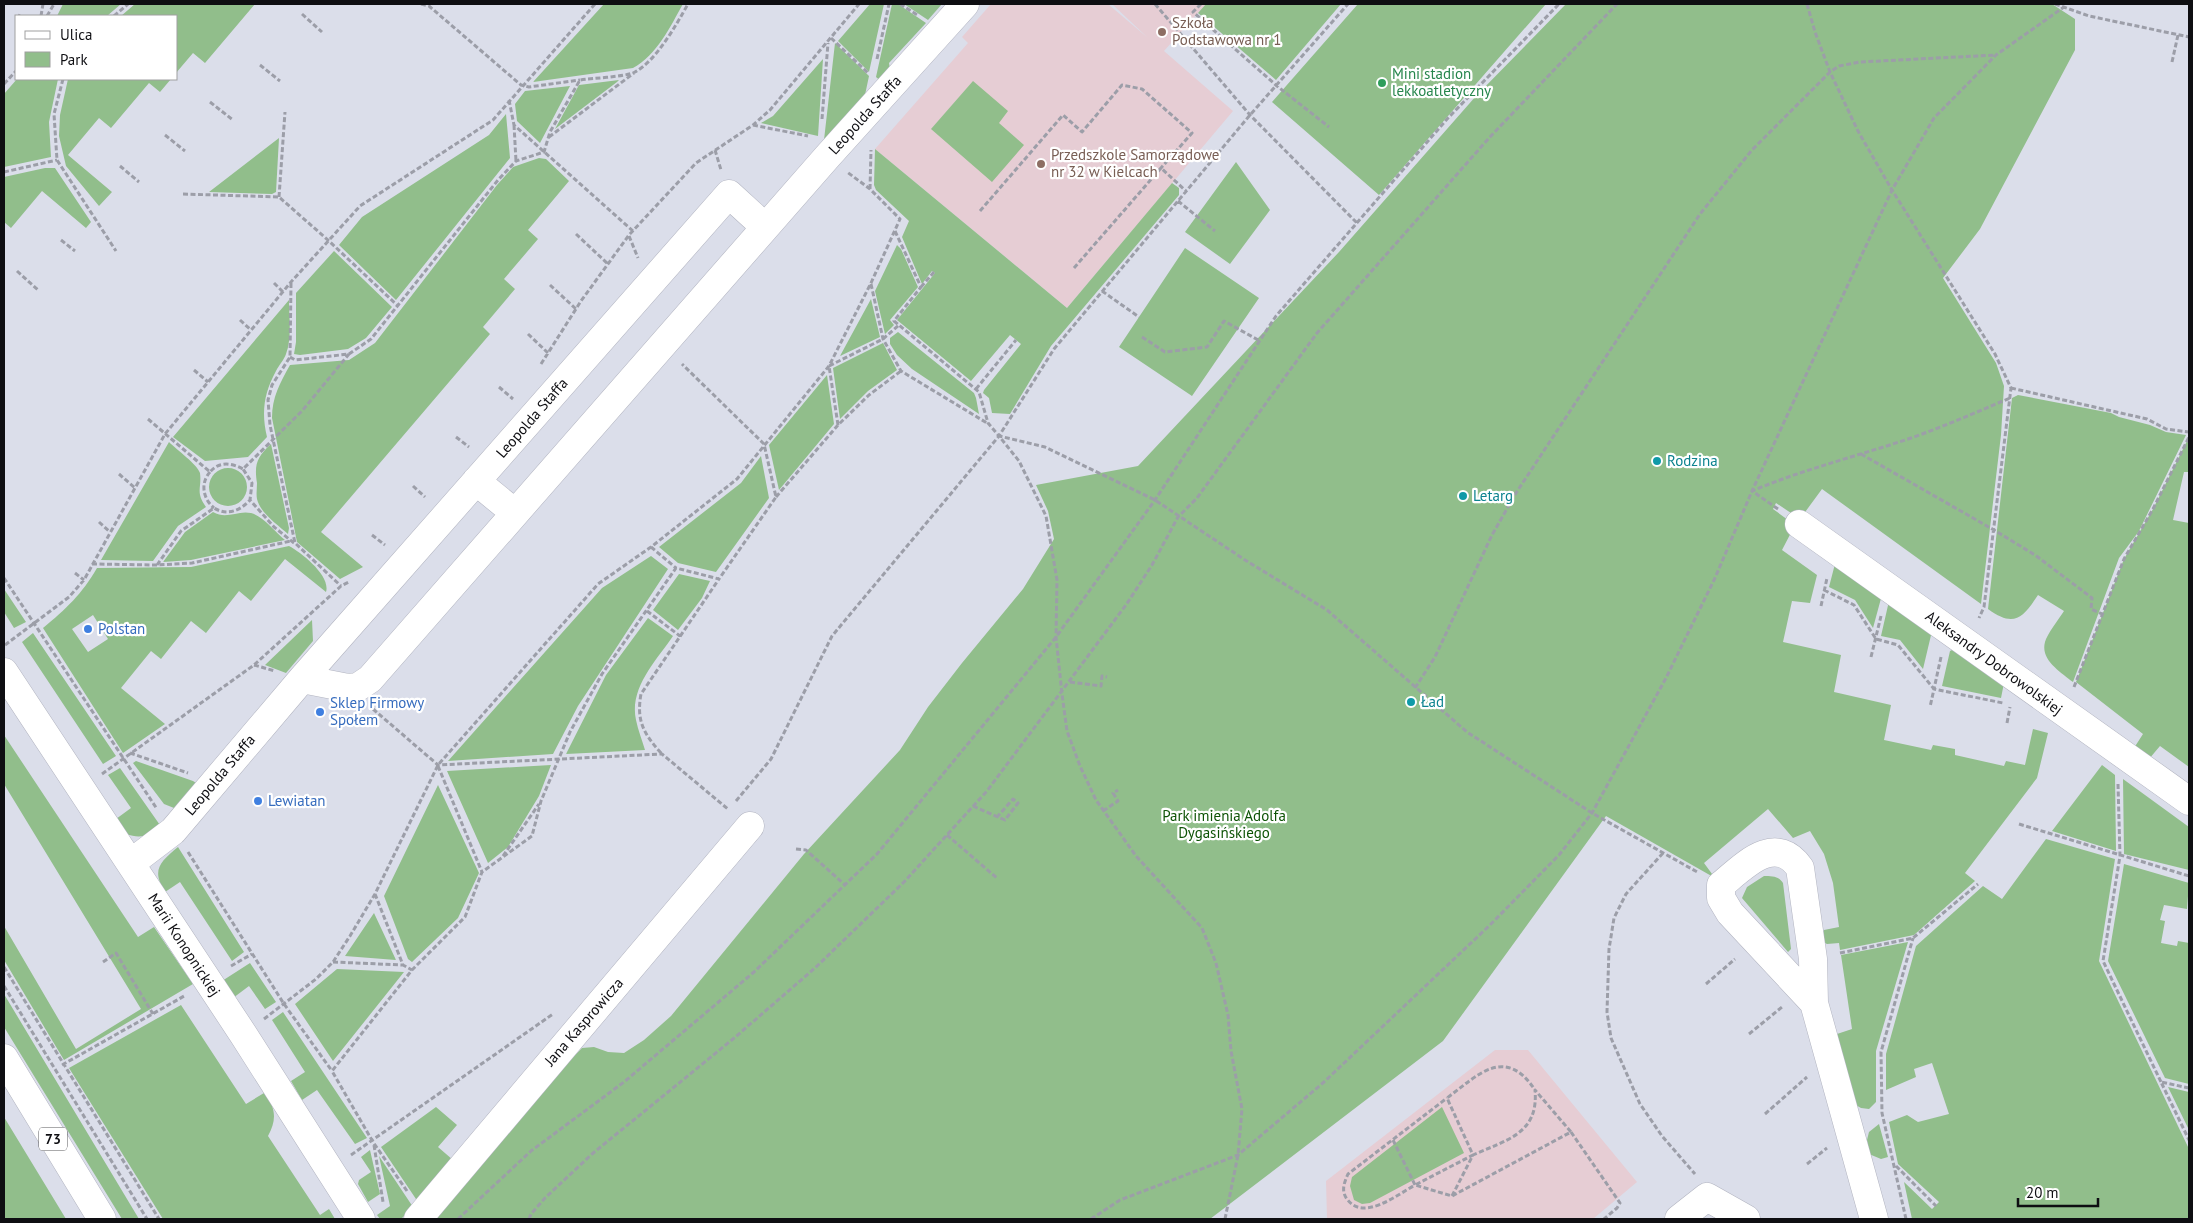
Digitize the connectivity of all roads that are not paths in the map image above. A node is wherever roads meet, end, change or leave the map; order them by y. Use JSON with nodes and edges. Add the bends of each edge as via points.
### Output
{"nodes":[{"id":1,"x":965,"y":4,"type":"edge"},
{"id":2,"x":765,"y":227,"type":"junction"},
{"id":3,"x":476,"y":482,"type":"junction"},
{"id":4,"x":515,"y":513,"type":"junction"},
{"id":5,"x":1799,"y":524,"type":"road end"},
{"id":6,"x":4,"y":672,"type":"edge"},
{"id":7,"x":302,"y":679,"type":"junction"},
{"id":8,"x":2189,"y":801,"type":"edge"},
{"id":9,"x":740,"y":818,"type":"road end"},
{"id":10,"x":131,"y":863,"type":"junction"},
{"id":11,"x":1808,"y":997,"type":"junction"},
{"id":12,"x":4,"y":1058,"type":"edge"},
{"id":13,"x":414,"y":1208,"type":"edge"},
{"id":14,"x":370,"y":1212,"type":"edge"},
{"id":15,"x":102,"y":1219,"type":"edge"},
{"id":16,"x":1679,"y":1219,"type":"edge"},
{"id":17,"x":1746,"y":1219,"type":"edge"},
{"id":18,"x":1874,"y":1219,"type":"edge"}],
"edges":[{"from":1,"to":2,"type":"street","name":"Leopolda Staffa"},
{"from":2,"to":3,"type":"street","name":"Leopolda Staffa","via":[[729,194]]},
{"from":2,"to":4,"type":"street","name":"Leopolda Staffa"},
{"from":3,"to":4,"type":"street"},
{"from":3,"to":7,"type":"street","name":"Leopolda Staffa"},
{"from":4,"to":7,"type":"street","name":"Leopolda Staffa","via":[[358,688]]},
{"from":5,"to":8,"type":"street","name":"Aleksandry Dobrowolskiej"},
{"from":6,"to":10,"type":"street","name":"Marii Konopnickiej"},
{"from":7,"to":10,"type":"street","name":"Leopolda Staffa","via":[[173,831]]},
{"from":9,"to":13,"type":"street","name":"Jana Kasprowicza"},
{"from":10,"to":14,"type":"street","name":"Marii Konopnickiej","via":[[330,1169]]},
{"from":11,"to":11,"type":"street","via":[[1725,907],[1720,892],[1721,885],[1763,853],[1780,854],[1796,863],[1802,876],[1813,959]]},
{"from":11,"to":18,"type":"street"},
{"from":12,"to":15,"type":"street","number":"73"},
{"from":16,"to":17,"type":"street","via":[[1707,1197]]}]}
